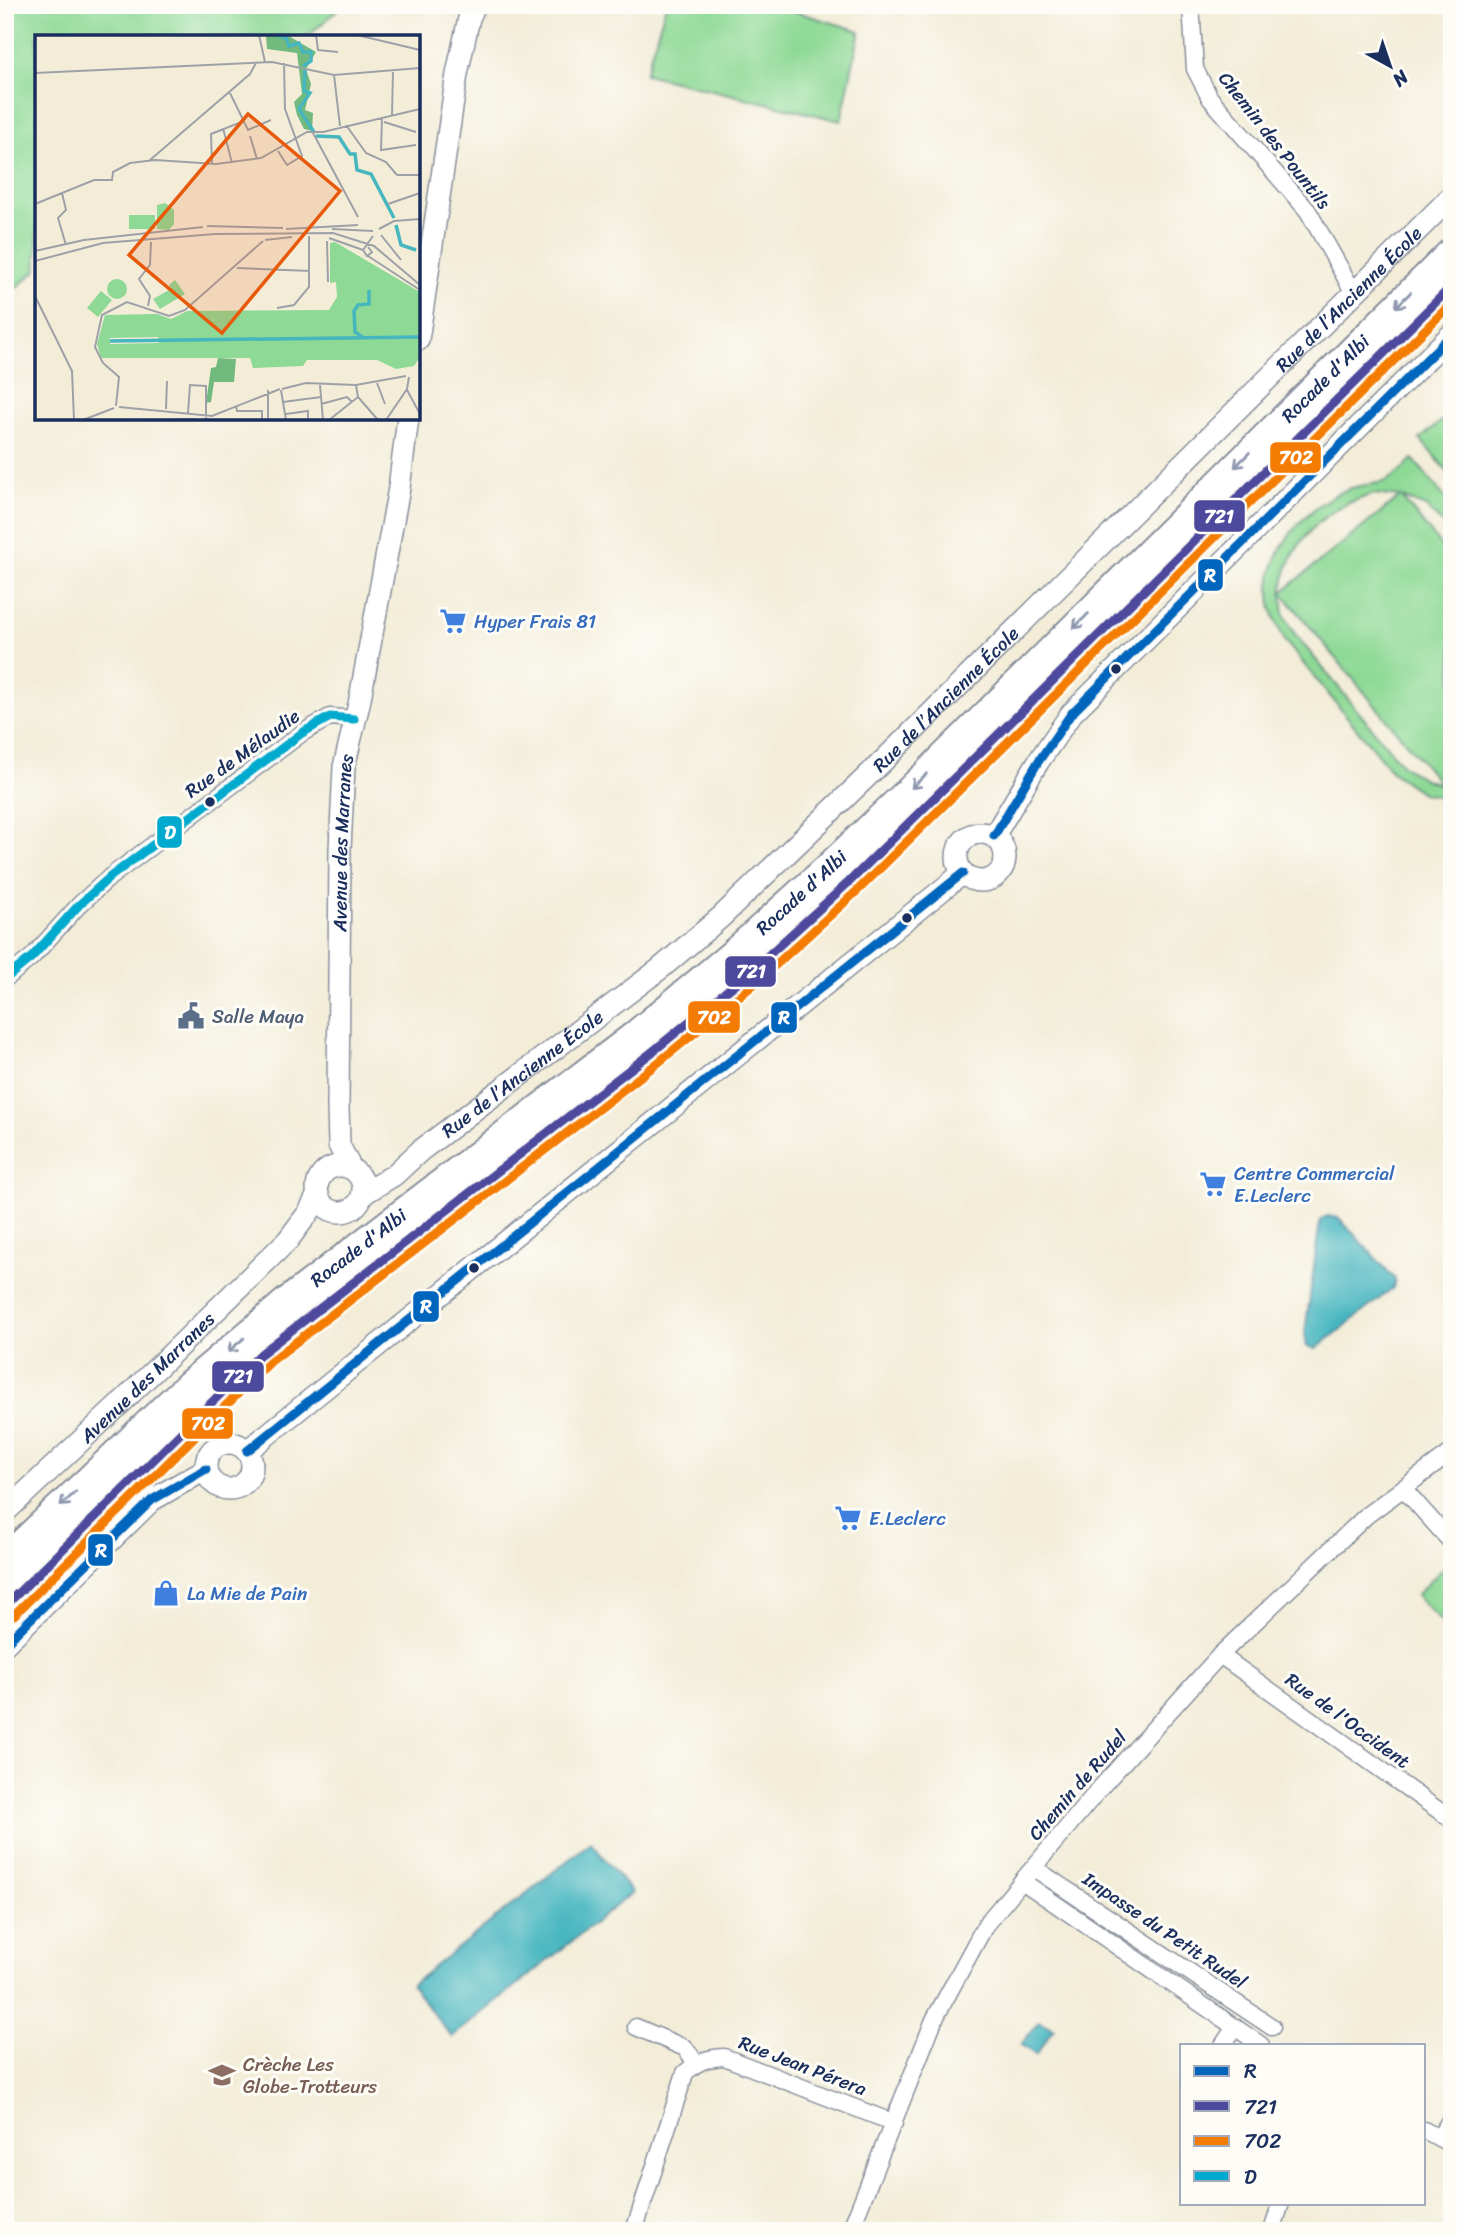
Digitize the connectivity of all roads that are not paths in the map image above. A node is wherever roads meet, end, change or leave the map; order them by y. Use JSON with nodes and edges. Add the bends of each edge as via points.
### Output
{"nodes":[{"id":1,"x":475,"y":5,"type":"edge"},
{"id":2,"x":1191,"y":5,"type":"edge"},
{"id":3,"x":1452,"y":196,"type":"edge"},
{"id":4,"x":1452,"y":252,"type":"edge"},
{"id":5,"x":1452,"y":286,"type":"edge"},
{"id":6,"x":1354,"y":293,"type":"junction"},
{"id":7,"x":420,"y":326,"type":"edge"},
{"id":8,"x":1452,"y":334,"type":"edge"},
{"id":9,"x":408,"y":420,"type":"edge"},
{"id":10,"x":354,"y":719,"type":"junction"},
{"id":11,"x":994,"y":836,"type":"junction"},
{"id":12,"x":963,"y":873,"type":"junction"},
{"id":13,"x":5,"y":979,"type":"edge"},
{"id":14,"x":339,"y":1145,"type":"junction"},
{"id":15,"x":406,"y":1162,"type":"junction"},
{"id":16,"x":328,"y":1169,"type":"junction"},
{"id":17,"x":353,"y":1170,"type":"junction"},
{"id":18,"x":363,"y":1194,"type":"junction"},
{"id":19,"x":318,"y":1195,"type":"junction"},
{"id":20,"x":342,"y":1212,"type":"junction"},
{"id":21,"x":288,"y":1240,"type":"junction"},
{"id":22,"x":262,"y":1353,"type":"junction"},
{"id":23,"x":247,"y":1451,"type":"junction"},
{"id":24,"x":1452,"y":1452,"type":"edge"},
{"id":25,"x":206,"y":1469,"type":"junction"},
{"id":26,"x":1403,"y":1488,"type":"junction"},
{"id":27,"x":5,"y":1511,"type":"edge"},
{"id":28,"x":1452,"y":1543,"type":"edge"},
{"id":29,"x":5,"y":1560,"type":"edge"},
{"id":30,"x":5,"y":1592,"type":"edge"},
{"id":31,"x":5,"y":1606,"type":"edge"},
{"id":32,"x":5,"y":1644,"type":"edge"},
{"id":33,"x":1220,"y":1655,"type":"junction"},
{"id":34,"x":1452,"y":1820,"type":"edge"},
{"id":35,"x":1034,"y":1868,"type":"junction"},
{"id":36,"x":1022,"y":1881,"type":"junction"},
{"id":37,"x":1235,"y":2027,"type":"junction"},
{"id":38,"x":1272,"y":2027,"type":"dead end"},
{"id":39,"x":636,"y":2028,"type":"dead end"},
{"id":40,"x":1224,"y":2044,"type":"edge"},
{"id":41,"x":1260,"y":2044,"type":"edge"},
{"id":42,"x":696,"y":2063,"type":"junction"},
{"id":43,"x":1452,"y":2117,"type":"edge"},
{"id":44,"x":894,"y":2123,"type":"junction"},
{"id":45,"x":1426,"y":2131,"type":"edge"},
{"id":46,"x":1445,"y":2142,"type":"edge"},
{"id":47,"x":1281,"y":2204,"type":"edge"},
{"id":48,"x":634,"y":2231,"type":"edge"},
{"id":49,"x":849,"y":2231,"type":"edge"},
{"id":50,"x":1272,"y":2231,"type":"edge"}],
"edges":[{"from":1,"to":7,"type":"street","via":[[457,74]]},
{"from":2,"to":6,"type":"street","name":"Chemin des Pountils","via":[[1195,69],[1210,98],[1308,211]]},
{"from":3,"to":6,"type":"street","name":"Rue de l’Ancienne École"},
{"from":4,"to":29,"type":"highway","name":"Rocade d'Albi","one_way":true,"via":[[927,774],[734,953],[633,1037],[288,1301],[189,1385]]},
{"from":5,"to":22,"type":"highway","name":"Rocade d'Albi","via":[[926,807],[751,971],[641,1062]]},
{"from":6,"to":15,"type":"street","name":"Rue de l’Ancienne École","via":[[721,918]]},
{"from":8,"to":11,"type":"street","via":[[1070,714]]},
{"from":9,"to":10,"type":"street","name":"Avenue des Marranes","via":[[397,501]]},
{"from":10,"to":13,"type":"street","name":"Rue de Mélaudie","via":[[330,717],[282,748],[110,877]]},
{"from":10,"to":14,"type":"street","name":"Avenue des Marranes","via":[[344,767],[340,849]]},
{"from":11,"to":12,"type":"street","via":[[975,833],[962,842],[957,858]]},
{"from":11,"to":12,"type":"street","via":[[1005,852],[998,873],[980,881]]},
{"from":12,"to":23,"type":"street"},
{"from":14,"to":16,"type":"street","name":"Avenue des Marranes"},
{"from":14,"to":17,"type":"street","name":"Avenue des Marranes"},
{"from":15,"to":17,"type":"street","via":[[382,1170]]},
{"from":15,"to":18,"type":"street","name":"Rue de l’Ancienne École"},
{"from":16,"to":17,"type":"street","via":[[342,1166]]},
{"from":16,"to":19,"type":"street","via":[[319,1180]]},
{"from":17,"to":18,"type":"street"},
{"from":18,"to":20,"type":"street","via":[[356,1206]]},
{"from":19,"to":20,"type":"street","via":[[327,1208]]},
{"from":19,"to":21,"type":"street","name":"Avenue des Marranes"},
{"from":20,"to":21,"type":"street","name":"Avenue des Marranes"},
{"from":21,"to":27,"type":"street","name":"Avenue des Marranes"},
{"from":22,"to":30,"type":"highway","name":"Rocade d'Albi"},
{"from":22,"to":31,"type":"highway"},
{"from":23,"to":25,"type":"street","via":[[234,1443],[220,1444],[209,1454]]},
{"from":23,"to":25,"type":"street","via":[[252,1471],[239,1488],[217,1486]]},
{"from":24,"to":26,"type":"street","name":"Chemin de Rudel"},
{"from":25,"to":32,"type":"street","via":[[152,1500]]},
{"from":26,"to":28,"type":"street"},
{"from":26,"to":33,"type":"street","name":"Chemin de Rudel","via":[[1367,1515]]},
{"from":33,"to":34,"type":"street","name":"Rue de l'Occident"},
{"from":33,"to":35,"type":"street","name":"Chemin de Rudel"},
{"from":35,"to":36,"type":"street","name":"Chemin de Rudel"},
{"from":35,"to":38,"type":"street","name":"Impasse du Petit Rudel"},
{"from":36,"to":37,"type":"street","name":"Impasse du Petit Rudel"},
{"from":36,"to":44,"type":"street","name":"Chemin de Rudel","via":[[986,1924],[934,2020]]},
{"from":37,"to":40,"type":"street"},
{"from":37,"to":41,"type":"street","name":"Impasse du Petit Rudel"},
{"from":39,"to":42,"type":"street","via":[[685,2048]]},
{"from":42,"to":44,"type":"street","name":"Rue Jean Pérera","via":[[724,2057]]},
{"from":42,"to":48,"type":"street","via":[[685,2073]]},
{"from":43,"to":46,"type":"street"},
{"from":44,"to":49,"type":"street","name":"Chemin de Rudel"},
{"from":45,"to":46,"type":"street"},
{"from":47,"to":50,"type":"street"}]}
